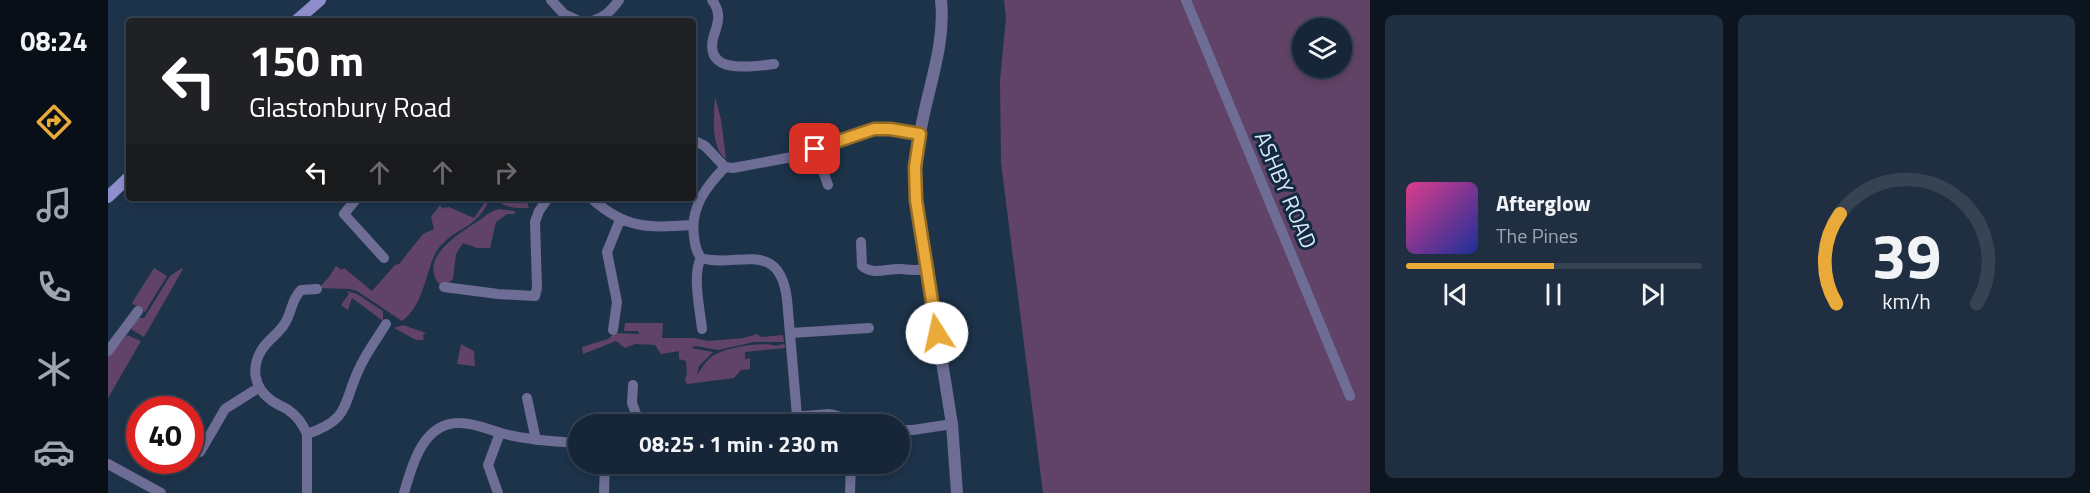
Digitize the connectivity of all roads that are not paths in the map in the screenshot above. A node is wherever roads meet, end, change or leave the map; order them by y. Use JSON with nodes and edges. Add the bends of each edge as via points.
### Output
{"nodes":[{"id":1,"x":320,"y":0,"type":"edge"},
{"id":2,"x":551,"y":0,"type":"edge"},
{"id":3,"x":619,"y":0,"type":"edge"},
{"id":4,"x":712,"y":0,"type":"edge"},
{"id":5,"x":941,"y":0,"type":"edge"},
{"id":6,"x":1185,"y":0,"type":"edge"},
{"id":7,"x":299,"y":18,"type":"edge"},
{"id":8,"x":572,"y":18,"type":"edge"},
{"id":9,"x":602,"y":18,"type":"edge"},
{"id":10,"x":774,"y":64,"type":"dead end"},
{"id":11,"x":920,"y":134,"type":"junction"},
{"id":12,"x":696,"y":142,"type":"edge"},
{"id":13,"x":815,"y":149,"type":"junction"},
{"id":14,"x":725,"y":167,"type":"junction"},
{"id":15,"x":126,"y":180,"type":"edge"},
{"id":16,"x":828,"y":185,"type":"dead end"},
{"id":17,"x":108,"y":197,"type":"edge"},
{"id":18,"x":355,"y":201,"type":"edge"},
{"id":19,"x":546,"y":201,"type":"edge"},
{"id":20,"x":595,"y":201,"type":"edge"},
{"id":21,"x":620,"y":220,"type":"junction"},
{"id":22,"x":692,"y":225,"type":"junction"},
{"id":23,"x":861,"y":242,"type":"dead end"},
{"id":24,"x":384,"y":258,"type":"dead end"},
{"id":25,"x":701,"y":258,"type":"junction"},
{"id":26,"x":926,"y":269,"type":"junction"},
{"id":27,"x":444,"y":286,"type":"dead end"},
{"id":28,"x":317,"y":289,"type":"dead end"},
{"id":29,"x":138,"y":310,"type":"dead end"},
{"id":30,"x":386,"y":324,"type":"dead end"},
{"id":31,"x":869,"y":328,"type":"dead end"},
{"id":32,"x":702,"y":329,"type":"dead end"},
{"id":33,"x":613,"y":330,"type":"dead end"},
{"id":34,"x":791,"y":333,"type":"junction"},
{"id":35,"x":108,"y":351,"type":"edge"},
{"id":36,"x":633,"y":385,"type":"dead end"},
{"id":37,"x":258,"y":388,"type":"junction"},
{"id":38,"x":1350,"y":396,"type":"dead end"},
{"id":39,"x":527,"y":398,"type":"dead end"},
{"id":40,"x":636,"y":414,"type":"edge"},
{"id":41,"x":797,"y":414,"type":"edge"},
{"id":42,"x":952,"y":424,"type":"junction"},
{"id":43,"x":910,"y":430,"type":"edge"},
{"id":44,"x":500,"y":433,"type":"junction"},
{"id":45,"x":307,"y":434,"type":"junction"},
{"id":46,"x":536,"y":440,"type":"junction"},
{"id":47,"x":568,"y":442,"type":"edge"},
{"id":48,"x":204,"y":445,"type":"edge"},
{"id":49,"x":108,"y":464,"type":"edge"},
{"id":50,"x":605,"y":474,"type":"edge"},
{"id":51,"x":851,"y":474,"type":"edge"},
{"id":52,"x":161,"y":493,"type":"edge"},
{"id":53,"x":307,"y":493,"type":"edge"},
{"id":54,"x":404,"y":493,"type":"edge"},
{"id":55,"x":498,"y":493,"type":"edge"},
{"id":56,"x":604,"y":493,"type":"edge"},
{"id":57,"x":850,"y":493,"type":"edge"},
{"id":58,"x":957,"y":493,"type":"edge"}],
"edges":[{"from":1,"to":7,"type":"main road"},
{"from":2,"to":8,"type":"street"},
{"from":3,"to":9,"type":"street"},
{"from":4,"to":10,"type":"street","via":[[719,19],[713,41],[717,58],[734,68]]},
{"from":5,"to":11,"type":"street","via":[[940,39]]},
{"from":6,"to":38,"type":"street","name":"ASHBY ROAD"},
{"from":11,"to":13,"type":"street","via":[[874,129]]},
{"from":11,"to":26,"type":"street","via":[[916,200]]},
{"from":12,"to":14,"type":"street"},
{"from":13,"to":14,"type":"street","via":[[792,157]]},
{"from":13,"to":16,"type":"street"},
{"from":14,"to":22,"type":"street","via":[[705,188]]},
{"from":15,"to":17,"type":"main road"},
{"from":18,"to":24,"type":"street","via":[[344,214]]},
{"from":19,"to":27,"type":"street","via":[[536,222],[535,296]]},
{"from":20,"to":21,"type":"street"},
{"from":21,"to":22,"type":"street","via":[[654,226]]},
{"from":21,"to":33,"type":"street","via":[[607,252],[617,302]]},
{"from":22,"to":25,"type":"street","via":[[696,252]]},
{"from":23,"to":26,"type":"street","via":[[862,266],[868,271]]},
{"from":25,"to":32,"type":"street","via":[[697,275]]},
{"from":25,"to":34,"type":"street","via":[[748,258],[770,265],[786,286]]},
{"from":26,"to":42,"type":"street"},
{"from":28,"to":37,"type":"street","via":[[301,290],[294,297],[285,324],[266,343],[257,361]]},
{"from":29,"to":35,"type":"street"},
{"from":30,"to":45,"type":"street","via":[[359,369],[344,409],[326,428]]},
{"from":31,"to":34,"type":"street"},
{"from":34,"to":41,"type":"street"},
{"from":36,"to":40,"type":"street"},
{"from":37,"to":45,"type":"street","via":[[299,419]]},
{"from":37,"to":48,"type":"street","via":[[225,409]]},
{"from":39,"to":46,"type":"street"},
{"from":42,"to":43,"type":"street"},
{"from":42,"to":58,"type":"street"},
{"from":44,"to":46,"type":"street"},
{"from":44,"to":54,"type":"street","via":[[460,423],[433,432],[416,456]]},
{"from":44,"to":55,"type":"street","via":[[488,465]]},
{"from":45,"to":53,"type":"street"},
{"from":46,"to":47,"type":"street"},
{"from":49,"to":52,"type":"street"},
{"from":50,"to":56,"type":"street"},
{"from":51,"to":57,"type":"street"}]}
